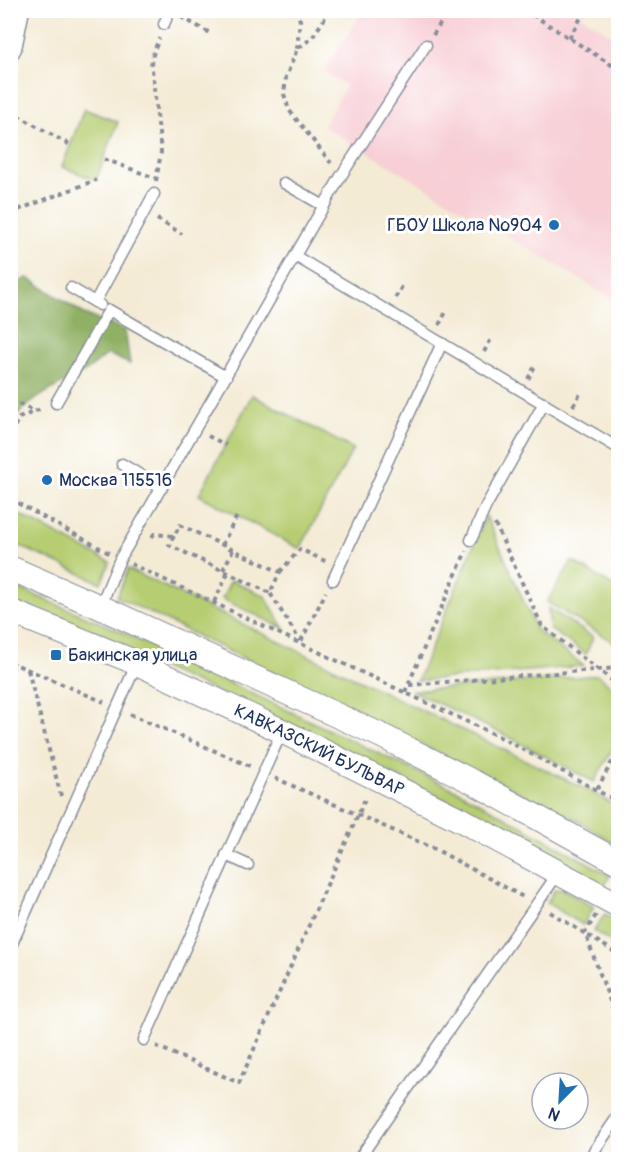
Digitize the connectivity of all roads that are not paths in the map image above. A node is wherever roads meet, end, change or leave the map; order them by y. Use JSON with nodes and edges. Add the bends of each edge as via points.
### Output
{"nodes":[{"id":1,"x":24,"y":10,"type":"edge"},
{"id":2,"x":170,"y":11,"type":"edge"},
{"id":3,"x":164,"y":24,"type":"road end"},
{"id":4,"x":426,"y":45,"type":"road end"},
{"id":5,"x":10,"y":60,"type":"edge"},
{"id":6,"x":284,"y":183,"type":"dead end"},
{"id":7,"x":154,"y":194,"type":"road end"},
{"id":8,"x":324,"y":206,"type":"junction"},
{"id":9,"x":295,"y":256,"type":"junction"},
{"id":10,"x":71,"y":288,"type":"dead end"},
{"id":11,"x":95,"y":302,"type":"junction"},
{"id":12,"x":108,"y":310,"type":"junction"},
{"id":13,"x":442,"y":343,"type":"junction"},
{"id":14,"x":226,"y":377,"type":"junction"},
{"id":15,"x":56,"y":403,"type":"road end"},
{"id":16,"x":544,"y":403,"type":"junction"},
{"id":17,"x":618,"y":448,"type":"edge"},
{"id":18,"x":122,"y":464,"type":"dead end"},
{"id":19,"x":162,"y":488,"type":"junction"},
{"id":20,"x":471,"y":540,"type":"road end"},
{"id":21,"x":10,"y":568,"type":"edge"},
{"id":22,"x":333,"y":580,"type":"road end"},
{"id":23,"x":100,"y":607,"type":"junction"},
{"id":24,"x":10,"y":610,"type":"edge"},
{"id":25,"x":137,"y":663,"type":"junction"},
{"id":26,"x":282,"y":731,"type":"junction"},
{"id":27,"x":226,"y":855,"type":"junction"},
{"id":28,"x":618,"y":862,"type":"edge"},
{"id":29,"x":248,"y":865,"type":"dead end"},
{"id":30,"x":559,"y":872,"type":"junction"},
{"id":31,"x":618,"y":905,"type":"edge"},
{"id":32,"x":10,"y":948,"type":"edge"},
{"id":33,"x":144,"y":1041,"type":"road end"},
{"id":34,"x":618,"y":1116,"type":"edge"},
{"id":35,"x":358,"y":1160,"type":"edge"},
{"id":36,"x":588,"y":1160,"type":"edge"}],
"edges":[{"from":1,"to":5,"type":"lane"},
{"from":2,"to":3,"type":"lane"},
{"from":4,"to":8,"type":"lane"},
{"from":6,"to":8,"type":"lane"},
{"from":7,"to":11,"type":"lane"},
{"from":8,"to":9,"type":"lane"},
{"from":9,"to":13,"type":"lane"},
{"from":9,"to":14,"type":"lane"},
{"from":10,"to":11,"type":"lane"},
{"from":11,"to":12,"type":"lane"},
{"from":12,"to":14,"type":"lane"},
{"from":12,"to":15,"type":"lane"},
{"from":13,"to":16,"type":"lane"},
{"from":13,"to":22,"type":"lane"},
{"from":14,"to":19,"type":"lane"},
{"from":16,"to":17,"type":"lane"},
{"from":16,"to":20,"type":"lane"},
{"from":18,"to":19,"type":"lane"},
{"from":19,"to":23,"type":"lane","via":[[120,559]]},
{"from":21,"to":23,"type":"street","name":"КАВКАЗСКИЙ БУЛЬВАР"},
{"from":23,"to":28,"type":"street","name":"КАВКАЗСКИЙ БУЛЬВАР","via":[[380,735]]},
{"from":24,"to":25,"type":"street","name":"КАВКАЗСКИЙ БУЛЬВАР"},
{"from":25,"to":26,"type":"street","name":"КАВКАЗСКИЙ БУЛЬВАР"},
{"from":25,"to":32,"type":"lane"},
{"from":26,"to":27,"type":"lane"},
{"from":26,"to":30,"type":"street","name":"КАВКАЗСКИЙ БУЛЬВАР"},
{"from":27,"to":29,"type":"lane"},
{"from":27,"to":33,"type":"lane"},
{"from":30,"to":31,"type":"street","name":"КАВКАЗСКИЙ БУЛЬВАР"},
{"from":30,"to":35,"type":"lane"},
{"from":34,"to":36,"type":"lane"}]}
